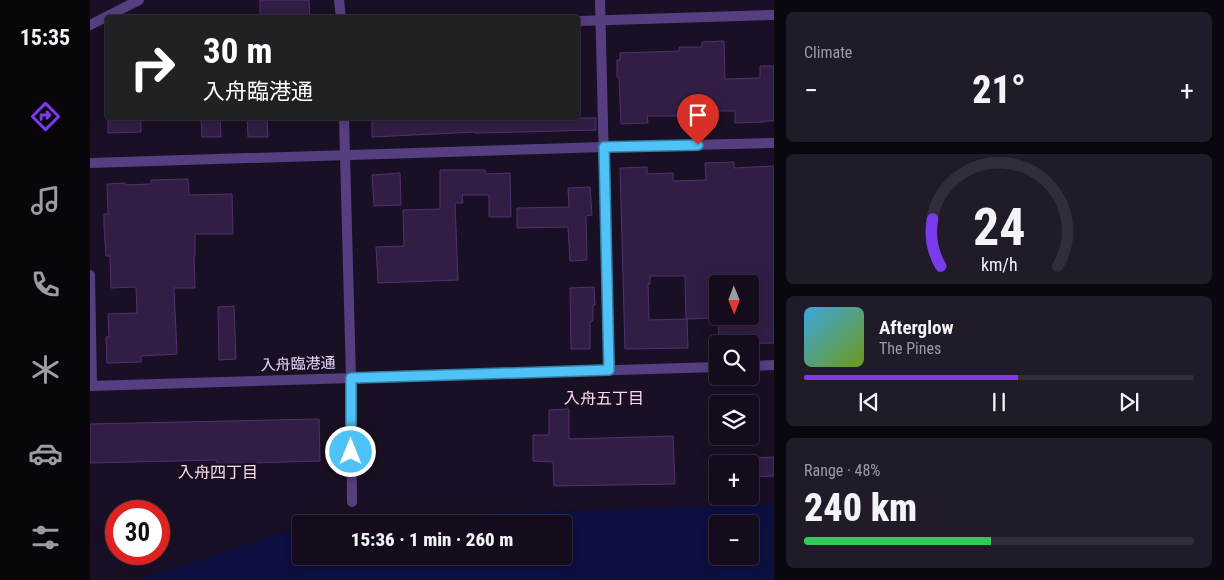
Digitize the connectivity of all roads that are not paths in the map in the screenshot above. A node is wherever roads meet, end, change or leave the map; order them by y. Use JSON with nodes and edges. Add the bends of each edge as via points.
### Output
{"nodes":[{"id":1,"x":139,"y":0,"type":"edge"},
{"id":2,"x":339,"y":0,"type":"edge"},
{"id":3,"x":600,"y":0,"type":"edge"},
{"id":4,"x":110,"y":15,"type":"edge"},
{"id":5,"x":340,"y":15,"type":"edge"},
{"id":6,"x":774,"y":15,"type":"edge"},
{"id":7,"x":105,"y":17,"type":"edge"},
{"id":8,"x":601,"y":20,"type":"junction"},
{"id":9,"x":580,"y":21,"type":"edge"},
{"id":10,"x":90,"y":25,"type":"edge"},
{"id":11,"x":344,"y":120,"type":"edge"},
{"id":12,"x":774,"y":143,"type":"edge"},
{"id":13,"x":604,"y":147,"type":"junction"},
{"id":14,"x":345,"y":154,"type":"junction"},
{"id":15,"x":90,"y":163,"type":"edge"},
{"id":16,"x":90,"y":275,"type":"edge"},
{"id":17,"x":774,"y":365,"type":"edge"},
{"id":18,"x":759,"y":366,"type":"edge"},
{"id":19,"x":709,"y":367,"type":"edge"},
{"id":20,"x":609,"y":370,"type":"junction"},
{"id":21,"x":351,"y":378,"type":"junction"},
{"id":22,"x":91,"y":386,"type":"edge"},
{"id":23,"x":352,"y":502,"type":"dead end"}],
"edges":[{"from":1,"to":4,"type":"street"},
{"from":2,"to":5,"type":"street"},
{"from":3,"to":8,"type":"street"},
{"from":6,"to":8,"type":"street"},
{"from":7,"to":10,"type":"street"},
{"from":8,"to":9,"type":"street"},
{"from":8,"to":13,"type":"street"},
{"from":11,"to":14,"type":"street"},
{"from":12,"to":13,"type":"street"},
{"from":13,"to":14,"type":"street"},
{"from":13,"to":20,"type":"street"},
{"from":14,"to":15,"type":"street"},
{"from":14,"to":21,"type":"street"},
{"from":16,"to":22,"type":"street"},
{"from":17,"to":18,"type":"street"},
{"from":19,"to":20,"type":"street","name":"入舟臨港通"},
{"from":20,"to":21,"type":"street","name":"入舟臨港通"},
{"from":21,"to":22,"type":"street","name":"入舟臨港通"},
{"from":21,"to":23,"type":"street"}]}
